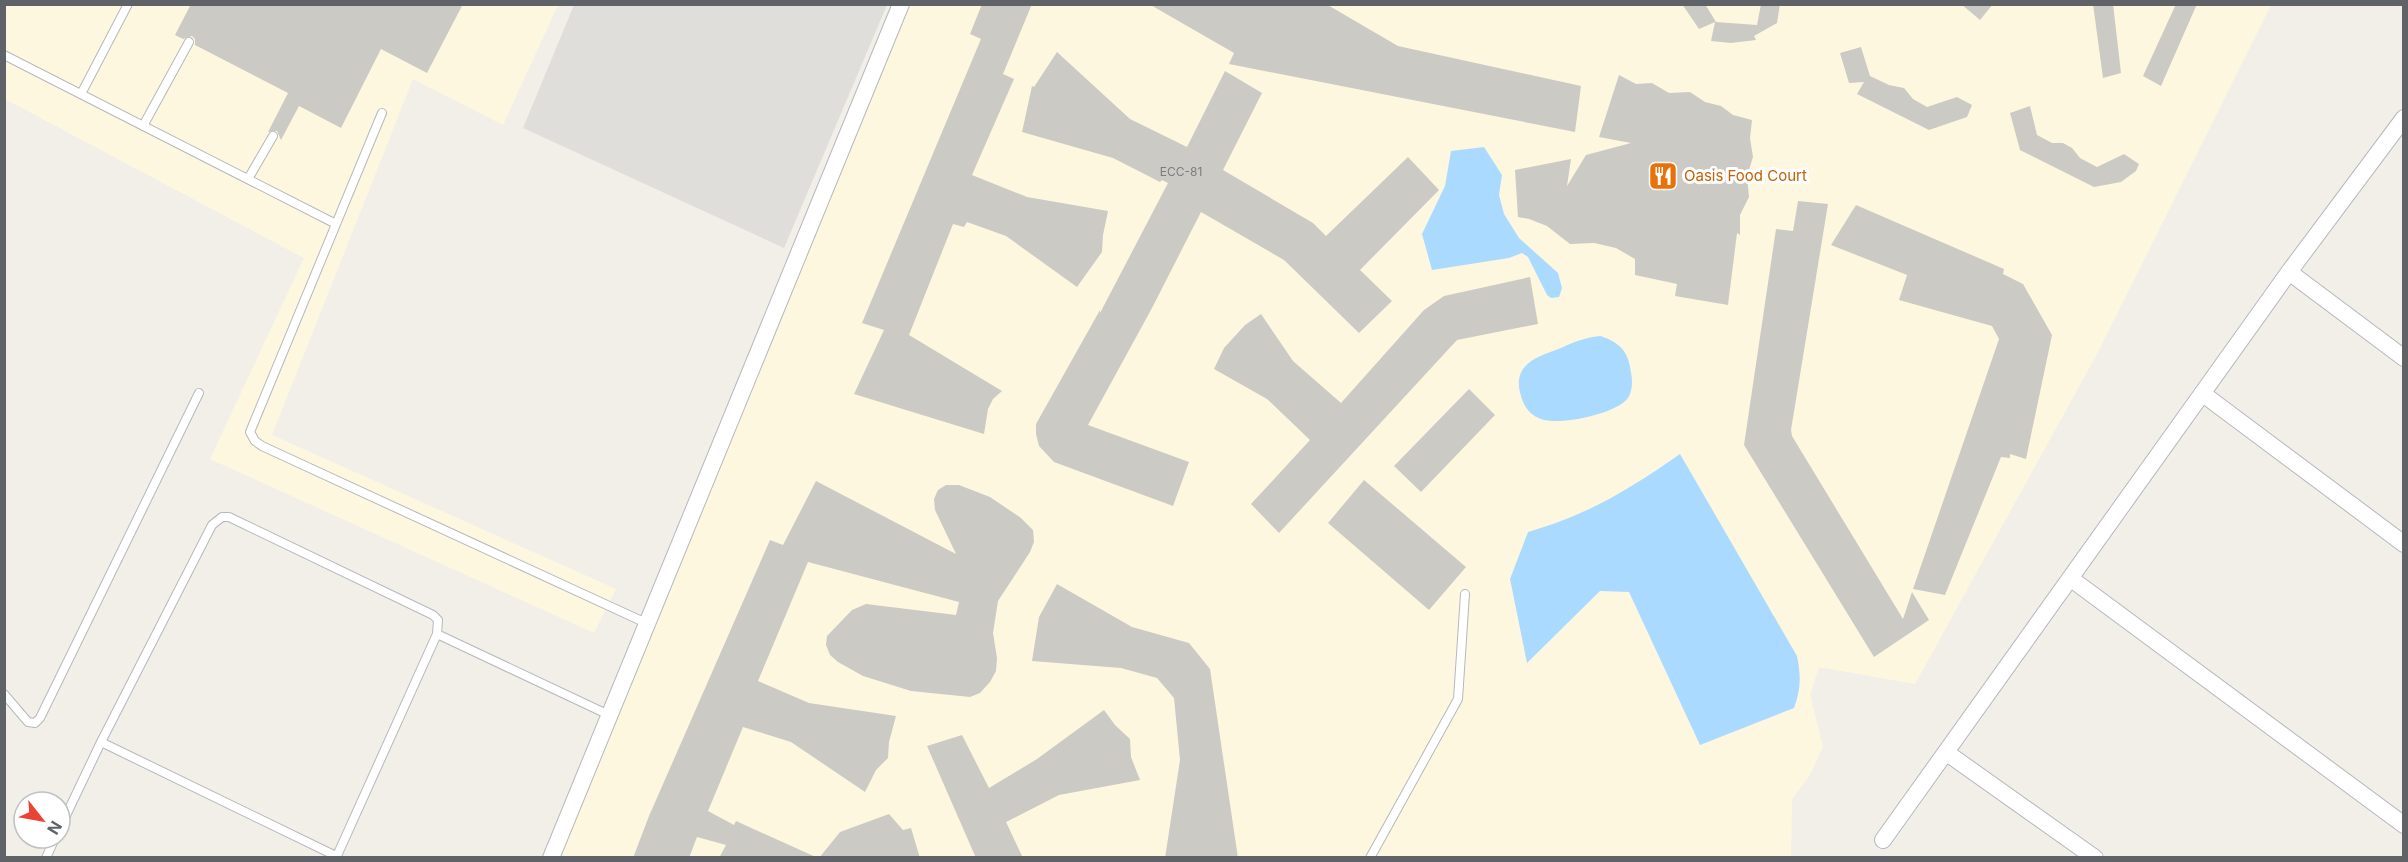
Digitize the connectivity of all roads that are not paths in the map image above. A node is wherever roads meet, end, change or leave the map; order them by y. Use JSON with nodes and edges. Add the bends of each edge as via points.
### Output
{"nodes":[{"id":1,"x":128,"y":4,"type":"edge"},
{"id":2,"x":901,"y":4,"type":"edge"},
{"id":3,"x":189,"y":42,"type":"dead end"},
{"id":4,"x":4,"y":55,"type":"edge"},
{"id":5,"x":81,"y":94,"type":"junction"},
{"id":6,"x":382,"y":113,"type":"dead end"},
{"id":7,"x":2403,"y":118,"type":"edge"},
{"id":8,"x":143,"y":126,"type":"junction"},
{"id":9,"x":273,"y":136,"type":"dead end"},
{"id":10,"x":248,"y":178,"type":"junction"},
{"id":11,"x":336,"y":224,"type":"junction"},
{"id":12,"x":2289,"y":272,"type":"junction"},
{"id":13,"x":2403,"y":358,"type":"edge"},
{"id":14,"x":199,"y":393,"type":"dead end"},
{"id":15,"x":2203,"y":394,"type":"junction"},
{"id":16,"x":2403,"y":544,"type":"edge"},
{"id":17,"x":2070,"y":578,"type":"junction"},
{"id":18,"x":1465,"y":594,"type":"dead end"},
{"id":19,"x":646,"y":624,"type":"junction"},
{"id":20,"x":436,"y":633,"type":"junction"},
{"id":21,"x":4,"y":694,"type":"edge"},
{"id":22,"x":609,"y":715,"type":"junction"},
{"id":23,"x":101,"y":742,"type":"junction"},
{"id":24,"x":1947,"y":753,"type":"junction"},
{"id":25,"x":72,"y":803,"type":"edge"},
{"id":26,"x":2403,"y":825,"type":"edge"},
{"id":27,"x":1883,"y":840,"type":"dead end"},
{"id":28,"x":336,"y":857,"type":"edge"},
{"id":29,"x":551,"y":858,"type":"edge"},
{"id":30,"x":1370,"y":858,"type":"edge"},
{"id":31,"x":2095,"y":858,"type":"edge"}],
"edges":[{"from":1,"to":5,"type":"lane"},
{"from":2,"to":19,"type":"street"},
{"from":3,"to":8,"type":"lane"},
{"from":4,"to":5,"type":"lane"},
{"from":5,"to":8,"type":"lane"},
{"from":6,"to":11,"type":"lane"},
{"from":7,"to":12,"type":"street"},
{"from":8,"to":10,"type":"lane"},
{"from":9,"to":10,"type":"lane"},
{"from":10,"to":11,"type":"lane"},
{"from":11,"to":19,"type":"lane","via":[[252,424],[250,432],[255,441]]},
{"from":12,"to":13,"type":"street"},
{"from":12,"to":15,"type":"street"},
{"from":14,"to":21,"type":"lane","via":[[40,718],[35,723],[28,722]]},
{"from":15,"to":16,"type":"street"},
{"from":15,"to":17,"type":"street"},
{"from":17,"to":24,"type":"street"},
{"from":17,"to":26,"type":"street"},
{"from":18,"to":30,"type":"lane","via":[[1458,699]]},
{"from":19,"to":22,"type":"street"},
{"from":20,"to":22,"type":"lane"},
{"from":20,"to":23,"type":"lane","via":[[438,620],[433,615],[229,516],[222,517],[212,525]]},
{"from":20,"to":28,"type":"lane"},
{"from":22,"to":29,"type":"street"},
{"from":23,"to":25,"type":"lane"},
{"from":23,"to":28,"type":"lane"},
{"from":24,"to":27,"type":"street"},
{"from":24,"to":31,"type":"street"}]}
